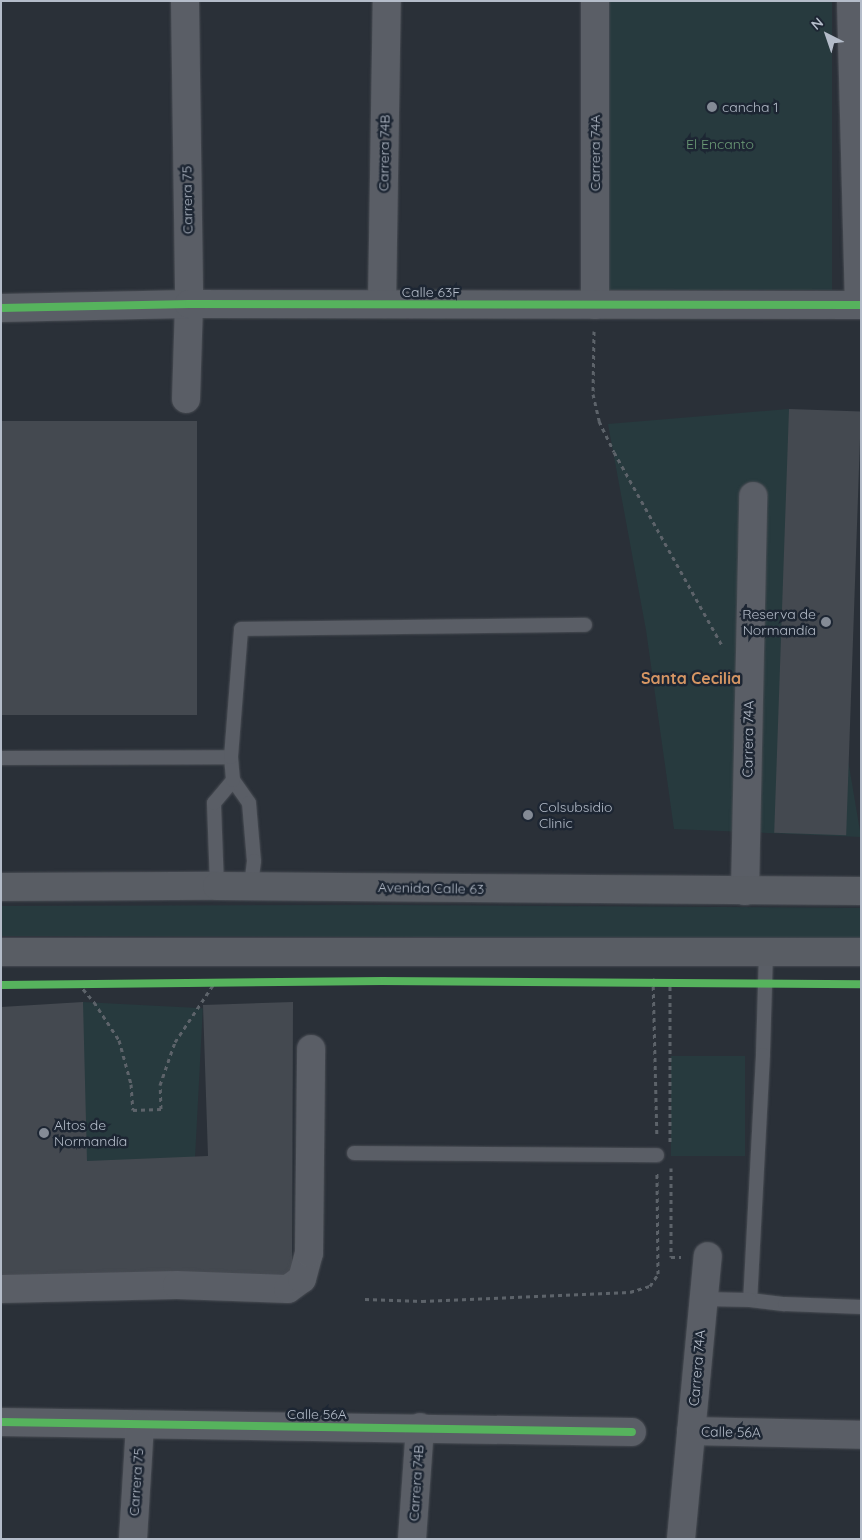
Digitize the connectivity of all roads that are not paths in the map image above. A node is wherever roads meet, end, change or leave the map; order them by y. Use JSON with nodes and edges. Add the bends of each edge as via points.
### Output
{"nodes":[{"id":1,"x":185,"y":1,"type":"edge"},
{"id":2,"x":387,"y":1,"type":"edge"},
{"id":3,"x":595,"y":1,"type":"edge"},
{"id":4,"x":851,"y":1,"type":"edge"},
{"id":5,"x":189,"y":304,"type":"junction"},
{"id":6,"x":382,"y":304,"type":"junction"},
{"id":7,"x":595,"y":305,"type":"junction"},
{"id":8,"x":860,"y":305,"type":"edge"},
{"id":9,"x":1,"y":308,"type":"edge"},
{"id":10,"x":186,"y":399,"type":"dead end"},
{"id":11,"x":753,"y":496,"type":"dead end"},
{"id":12,"x":585,"y":624,"type":"dead end"},
{"id":13,"x":231,"y":757,"type":"junction"},
{"id":14,"x":1,"y":758,"type":"edge"},
{"id":15,"x":233,"y":780,"type":"junction"},
{"id":16,"x":217,"y":886,"type":"junction"},
{"id":17,"x":251,"y":886,"type":"junction"},
{"id":18,"x":1,"y":888,"type":"edge"},
{"id":19,"x":746,"y":891,"type":"junction"},
{"id":20,"x":861,"y":891,"type":"edge"},
{"id":21,"x":1,"y":952,"type":"edge"},
{"id":22,"x":766,"y":952,"type":"junction"},
{"id":23,"x":861,"y":952,"type":"edge"},
{"id":24,"x":311,"y":1049,"type":"dead end"},
{"id":25,"x":354,"y":1153,"type":"dead end"},
{"id":26,"x":657,"y":1155,"type":"road end"},
{"id":27,"x":708,"y":1256,"type":"road end"},
{"id":28,"x":1,"y":1289,"type":"edge"},
{"id":29,"x":703,"y":1299,"type":"junction"},
{"id":30,"x":750,"y":1300,"type":"junction"},
{"id":31,"x":861,"y":1307,"type":"edge"},
{"id":32,"x":1,"y":1422,"type":"edge"},
{"id":33,"x":140,"y":1426,"type":"junction"},
{"id":34,"x":420,"y":1427,"type":"junction"},
{"id":35,"x":632,"y":1432,"type":"dead end"},
{"id":36,"x":691,"y":1432,"type":"junction"},
{"id":37,"x":861,"y":1436,"type":"edge"},
{"id":38,"x":133,"y":1539,"type":"edge"},
{"id":39,"x":412,"y":1539,"type":"edge"},
{"id":40,"x":681,"y":1539,"type":"edge"}],
"edges":[{"from":1,"to":5,"type":"street","name":"Carrera 75"},
{"from":2,"to":6,"type":"street","name":"Carrera 74B"},
{"from":3,"to":7,"type":"street","name":"Carrera 74A"},
{"from":4,"to":8,"type":"street"},
{"from":5,"to":6,"type":"street","name":"Calle 63F"},
{"from":5,"to":9,"type":"street","name":"Calle 63F"},
{"from":5,"to":10,"type":"street","name":"Carrera 75"},
{"from":6,"to":7,"type":"street","name":"Calle 63F"},
{"from":7,"to":8,"type":"street","name":"Calle 63F"},
{"from":11,"to":19,"type":"street","name":"Carrera 74A"},
{"from":12,"to":13,"type":"lane","via":[[241,629]]},
{"from":13,"to":14,"type":"lane"},
{"from":13,"to":15,"type":"lane"},
{"from":15,"to":16,"type":"lane","via":[[214,803]]},
{"from":15,"to":17,"type":"lane","via":[[249,803],[254,861]]},
{"from":16,"to":17,"type":"main road","name":"Avenida Calle 63"},
{"from":16,"to":18,"type":"main road","name":"Avenida Calle 63"},
{"from":17,"to":19,"type":"main road","name":"Avenida Calle 63"},
{"from":19,"to":20,"type":"main road","name":"Avenida Calle 63"},
{"from":21,"to":22,"type":"main road"},
{"from":22,"to":23,"type":"main road"},
{"from":22,"to":30,"type":"lane"},
{"from":24,"to":28,"type":"street","via":[[309,1253],[302,1279],[288,1289],[177,1285]]},
{"from":25,"to":26,"type":"lane"},
{"from":27,"to":29,"type":"street","name":"Carrera 74A"},
{"from":29,"to":30,"type":"lane"},
{"from":29,"to":36,"type":"street","name":"Carrera 74A"},
{"from":30,"to":31,"type":"lane"},
{"from":32,"to":33,"type":"street","name":"Calle 56A"},
{"from":33,"to":34,"type":"street","name":"Calle 56A"},
{"from":33,"to":38,"type":"street","name":"Carrera 75"},
{"from":34,"to":35,"type":"street","name":"Calle 56A"},
{"from":34,"to":39,"type":"street","name":"Carrera 74B"},
{"from":36,"to":37,"type":"street","name":"Calle 56A"},
{"from":36,"to":40,"type":"street","name":"Carrera 74A"}]}
